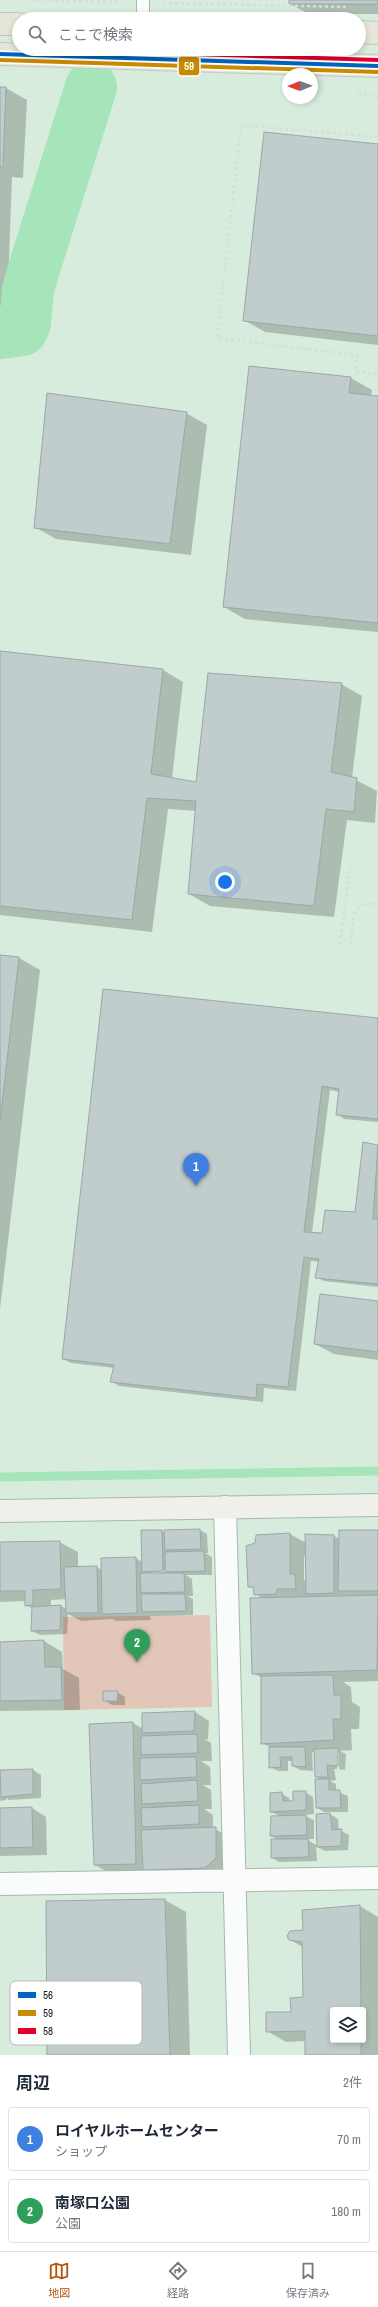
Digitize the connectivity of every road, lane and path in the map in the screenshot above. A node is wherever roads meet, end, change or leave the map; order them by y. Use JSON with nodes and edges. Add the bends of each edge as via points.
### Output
{"nodes":[{"id":1,"x":26,"y":0,"type":"edge"},
{"id":2,"x":143,"y":1,"type":"edge"},
{"id":3,"x":354,"y":8,"type":"dead end"},
{"id":4,"x":143,"y":12,"type":"edge"},
{"id":5,"x":0,"y":24,"type":"edge"},
{"id":6,"x":12,"y":24,"type":"edge"},
{"id":7,"x":366,"y":32,"type":"edge"},
{"id":8,"x":378,"y":33,"type":"edge"},
{"id":9,"x":0,"y":54,"type":"edge"},
{"id":10,"x":12,"y":54,"type":"edge"},
{"id":11,"x":63,"y":56,"type":"edge"},
{"id":12,"x":378,"y":66,"type":"edge"},
{"id":13,"x":378,"y":137,"type":"edge"},
{"id":14,"x":378,"y":374,"type":"edge"},
{"id":15,"x":350,"y":866,"type":"dead end"},
{"id":16,"x":378,"y":903,"type":"edge"},
{"id":17,"x":340,"y":944,"type":"dead end"},
{"id":18,"x":352,"y":944,"type":"dead end"},
{"id":19,"x":378,"y":1504,"type":"edge"},
{"id":20,"x":225,"y":1507,"type":"junction"},
{"id":21,"x":0,"y":1511,"type":"edge"},
{"id":22,"x":378,"y":1878,"type":"edge"},
{"id":23,"x":234,"y":1880,"type":"junction"},
{"id":24,"x":0,"y":1884,"type":"edge"},
{"id":25,"x":238,"y":2055,"type":"edge"}],
"edges":[{"from":1,"to":2,"type":"path"},
{"from":2,"to":3,"type":"path"},
{"from":2,"to":4,"type":"lane"},
{"from":5,"to":6,"type":"main road"},
{"from":7,"to":8,"type":"main road"},
{"from":9,"to":10,"type":"main road"},
{"from":11,"to":12,"type":"main road"},
{"from":13,"to":14,"type":"path","via":[[241,125],[217,338],[357,355],[356,372]]},
{"from":15,"to":17,"type":"path"},
{"from":16,"to":18,"type":"path","via":[[360,905],[354,914]]},
{"from":19,"to":20,"type":"street"},
{"from":20,"to":21,"type":"street"},
{"from":20,"to":23,"type":"street"},
{"from":22,"to":23,"type":"street"},
{"from":23,"to":24,"type":"street"},
{"from":23,"to":25,"type":"street"}]}
